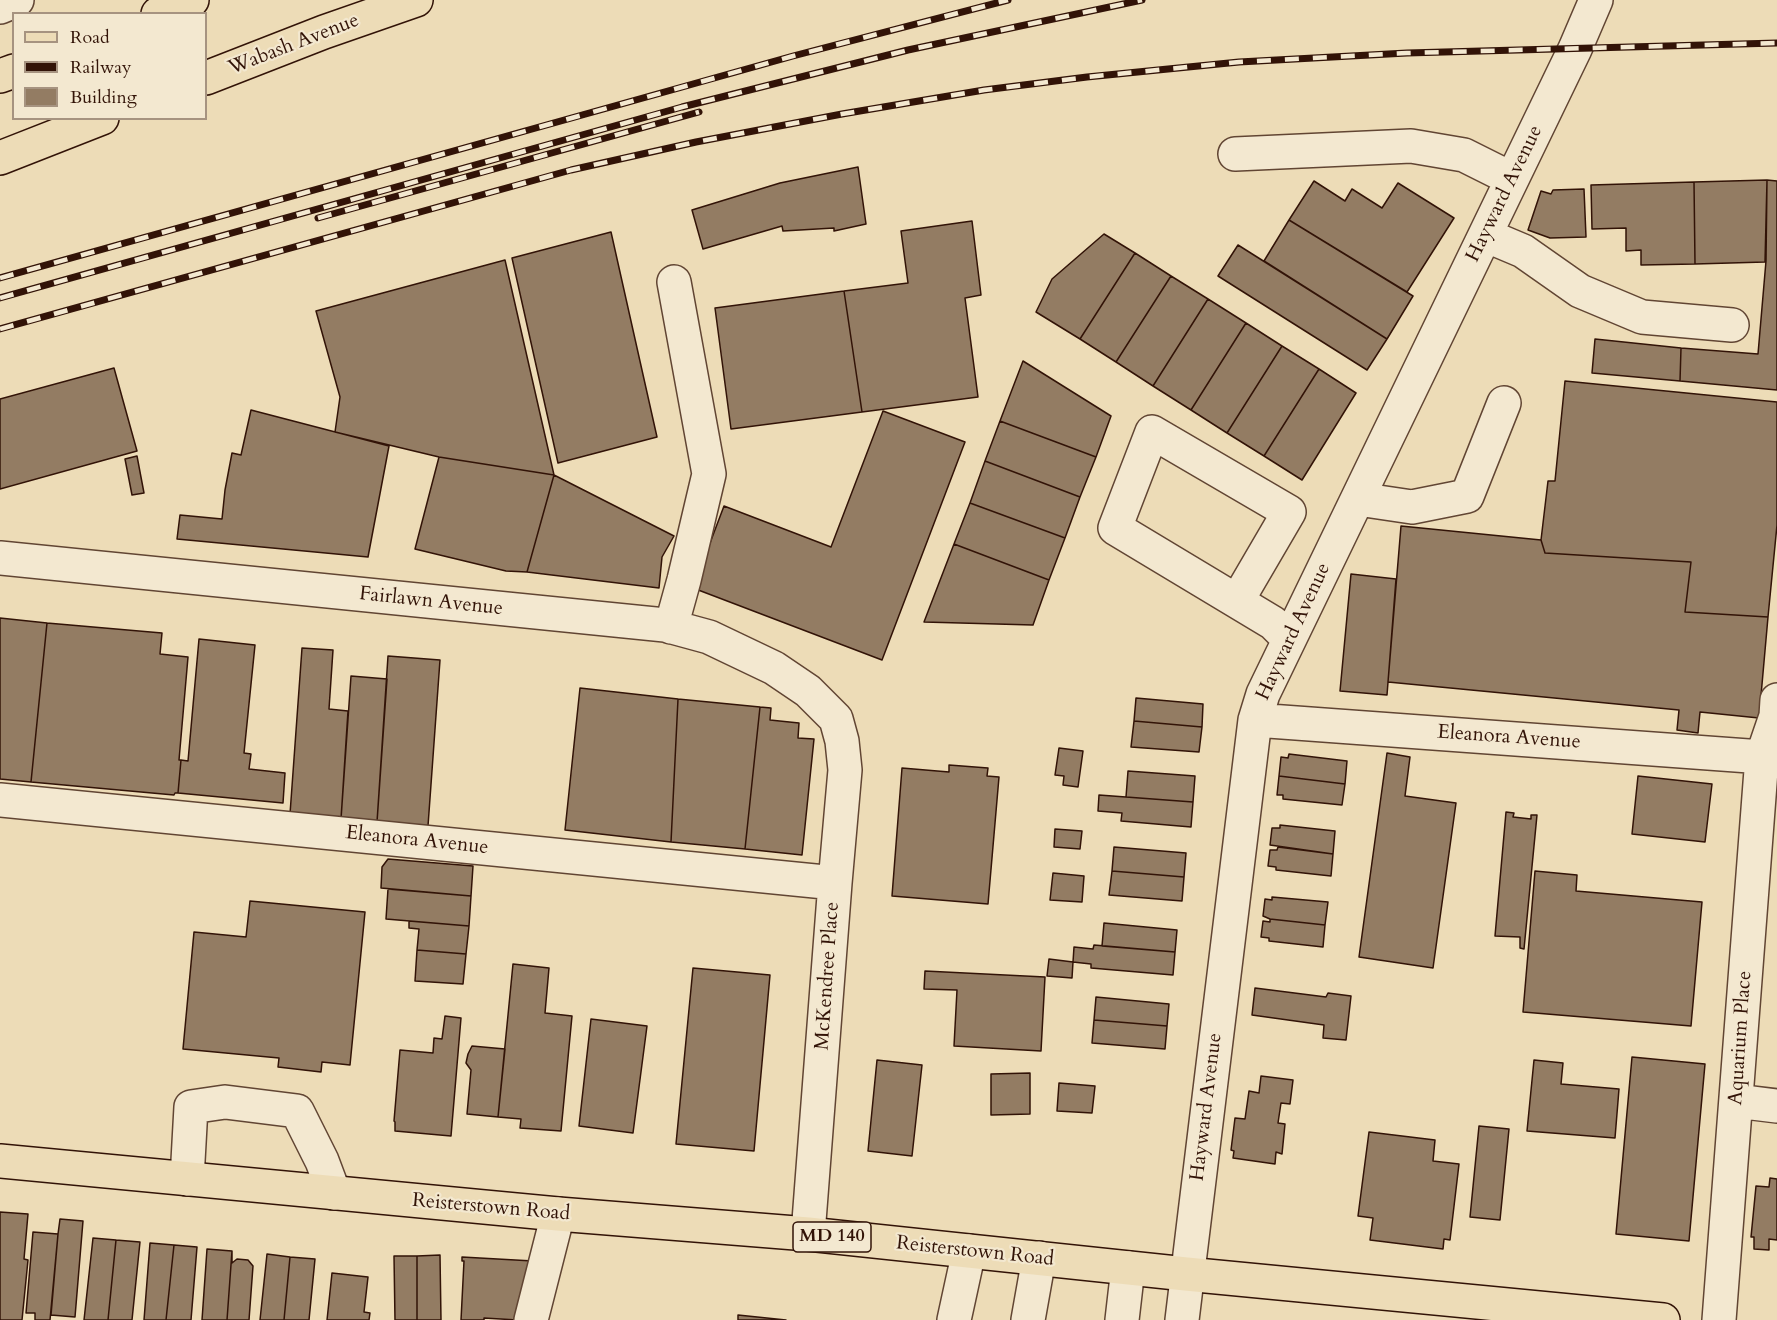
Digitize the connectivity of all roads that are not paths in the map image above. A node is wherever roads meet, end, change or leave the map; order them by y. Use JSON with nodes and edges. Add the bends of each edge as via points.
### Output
{"nodes":[{"id":1,"x":17,"y":0,"type":"edge"},
{"id":2,"x":192,"y":0,"type":"edge"},
{"id":3,"x":416,"y":0,"type":"edge"},
{"id":4,"x":1596,"y":0,"type":"edge"},
{"id":5,"x":0,"y":7,"type":"edge"},
{"id":6,"x":163,"y":12,"type":"edge"},
{"id":7,"x":207,"y":78,"type":"edge"},
{"id":8,"x":97,"y":120,"type":"edge"},
{"id":9,"x":1235,"y":153,"type":"dead end"},
{"id":10,"x":0,"y":158,"type":"edge"},
{"id":11,"x":1512,"y":179,"type":"junction"},
{"id":12,"x":1485,"y":235,"type":"junction"},
{"id":13,"x":674,"y":282,"type":"dead end"},
{"id":14,"x":1732,"y":325,"type":"dead end"},
{"id":15,"x":1504,"y":403,"type":"dead end"},
{"id":16,"x":1358,"y":499,"type":"junction"},
{"id":17,"x":0,"y":558,"type":"edge"},
{"id":18,"x":1237,"y":601,"type":"junction"},
{"id":19,"x":671,"y":627,"type":"junction"},
{"id":20,"x":1289,"y":639,"type":"junction"},
{"id":21,"x":1777,"y":700,"type":"edge"},
{"id":22,"x":836,"y":719,"type":"joint"},
{"id":23,"x":1255,"y":720,"type":"junction"},
{"id":24,"x":1770,"y":758,"type":"edge"},
{"id":25,"x":0,"y":800,"type":"edge"},
{"id":26,"x":835,"y":883,"type":"junction"},
{"id":27,"x":1736,"y":1101,"type":"junction"},
{"id":28,"x":1777,"y":1106,"type":"edge"},
{"id":29,"x":0,"y":1161,"type":"edge"},
{"id":30,"x":188,"y":1179,"type":"junction"},
{"id":31,"x":334,"y":1193,"type":"junction"},
{"id":32,"x":558,"y":1214,"type":"junction"},
{"id":33,"x":808,"y":1234,"type":"junction"},
{"id":34,"x":969,"y":1251,"type":"junction"},
{"id":35,"x":1038,"y":1258,"type":"junction"},
{"id":36,"x":1128,"y":1268,"type":"junction"},
{"id":37,"x":1186,"y":1274,"type":"junction"},
{"id":38,"x":1494,"y":1312,"type":"edge"},
{"id":39,"x":531,"y":1320,"type":"edge"},
{"id":40,"x":954,"y":1320,"type":"edge"},
{"id":41,"x":1028,"y":1320,"type":"edge"},
{"id":42,"x":1122,"y":1320,"type":"edge"},
{"id":43,"x":1182,"y":1320,"type":"edge"},
{"id":44,"x":1663,"y":1320,"type":"edge"},
{"id":45,"x":1719,"y":1320,"type":"edge"}],
"edges":[{"from":1,"to":5,"type":"street"},
{"from":2,"to":6,"type":"main road"},
{"from":3,"to":7,"type":"main road","name":"Wabash Avenue"},
{"from":4,"to":11,"type":"street","name":"Hayward Avenue"},
{"from":8,"to":10,"type":"main road"},
{"from":9,"to":11,"type":"street","via":[[1411,146],[1464,154]]},
{"from":11,"to":12,"type":"street","name":"Hayward Avenue"},
{"from":12,"to":14,"type":"street","via":[[1523,251],[1580,291],[1642,317]]},
{"from":12,"to":16,"type":"street","name":"Hayward Avenue"},
{"from":13,"to":19,"type":"street","via":[[709,474]]},
{"from":15,"to":16,"type":"street","via":[[1467,496],[1412,507]]},
{"from":16,"to":20,"type":"street","name":"Hayward Avenue"},
{"from":17,"to":19,"type":"street","name":"Fairlawn Avenue"},
{"from":18,"to":18,"type":"street","via":[[1115,528],[1152,432],[1289,512]]},
{"from":18,"to":20,"type":"street","via":[[1273,623]]},
{"from":19,"to":22,"type":"street","name":"Fairlawn Avenue","via":[[709,637],[774,668],[808,691]]},
{"from":20,"to":23,"type":"street","name":"Hayward Avenue"},
{"from":21,"to":24,"type":"street","name":"Aquarium Place"},
{"from":22,"to":26,"type":"street","name":"McKendree Place","via":[[845,770]]},
{"from":23,"to":24,"type":"street","name":"Eleanora Avenue"},
{"from":23,"to":37,"type":"street","name":"Hayward Avenue"},
{"from":24,"to":27,"type":"street","name":"Aquarium Place"},
{"from":25,"to":26,"type":"street","name":"Eleanora Avenue"},
{"from":26,"to":33,"type":"street","name":"McKendree Place"},
{"from":27,"to":28,"type":"street"},
{"from":27,"to":45,"type":"street","name":"Aquarium Place"},
{"from":29,"to":30,"type":"main road","name":"Reisterstown Road","number":"MD 140"},
{"from":30,"to":31,"type":"main road","name":"Reisterstown Road","number":"MD 140"},
{"from":30,"to":31,"type":"street","via":[[191,1107],[225,1102],[297,1112]]},
{"from":31,"to":32,"type":"main road","name":"Reisterstown Road","number":"MD 140"},
{"from":32,"to":33,"type":"main road","name":"Reisterstown Road","number":"MD 140"},
{"from":32,"to":39,"type":"street"},
{"from":33,"to":34,"type":"main road","name":"Reisterstown Road","number":"MD 140"},
{"from":34,"to":35,"type":"main road","name":"Reisterstown Road","number":"MD 140"},
{"from":34,"to":40,"type":"street"},
{"from":35,"to":36,"type":"main road","name":"Reisterstown Road","number":"MD 140"},
{"from":35,"to":41,"type":"street"},
{"from":36,"to":37,"type":"main road","name":"Reisterstown Road","number":"MD 140"},
{"from":36,"to":42,"type":"street"},
{"from":37,"to":38,"type":"main road","name":"Reisterstown Road","number":"MD 140"},
{"from":37,"to":43,"type":"street","name":"Hayward Avenue"},
{"from":38,"to":44,"type":"main road","name":"Reisterstown Road","number":"MD 140"}]}
